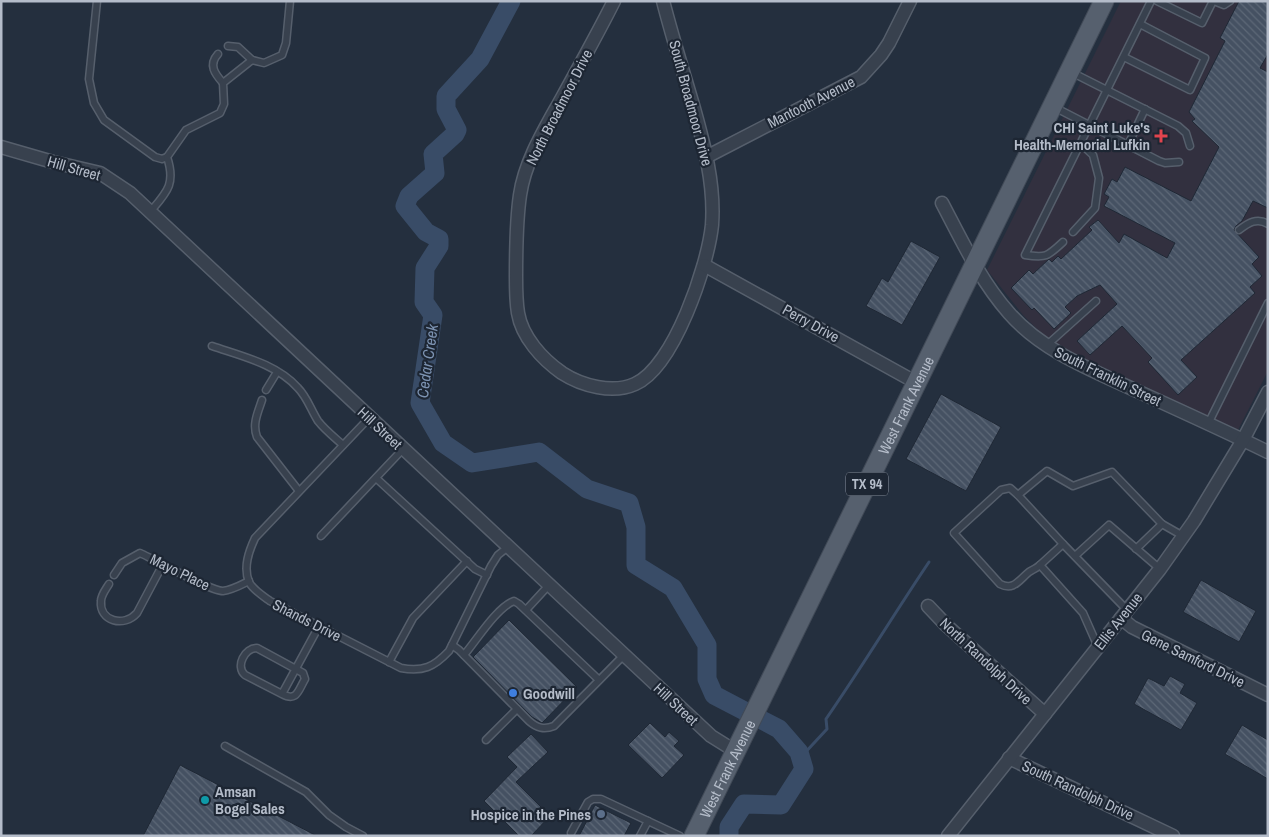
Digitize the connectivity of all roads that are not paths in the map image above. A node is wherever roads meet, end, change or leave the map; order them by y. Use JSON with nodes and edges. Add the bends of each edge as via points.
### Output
{"nodes":[{"id":1,"x":97,"y":1,"type":"edge"},
{"id":2,"x":290,"y":1,"type":"edge"},
{"id":3,"x":614,"y":1,"type":"edge"},
{"id":4,"x":663,"y":1,"type":"edge"},
{"id":5,"x":910,"y":1,"type":"edge"},
{"id":6,"x":1104,"y":1,"type":"edge"},
{"id":7,"x":1151,"y":1,"type":"edge"},
{"id":8,"x":1157,"y":1,"type":"edge"},
{"id":9,"x":1214,"y":1,"type":"edge"},
{"id":10,"x":1230,"y":1,"type":"edge"},
{"id":11,"x":1140,"y":24,"type":"junction"},
{"id":12,"x":228,"y":46,"type":"dead end"},
{"id":13,"x":218,"y":54,"type":"dead end"},
{"id":14,"x":1124,"y":57,"type":"junction"},
{"id":15,"x":252,"y":60,"type":"junction"},
{"id":16,"x":1070,"y":71,"type":"junction"},
{"id":17,"x":224,"y":83,"type":"junction"},
{"id":18,"x":1107,"y":90,"type":"junction"},
{"id":19,"x":1053,"y":106,"type":"junction"},
{"id":20,"x":1145,"y":109,"type":"junction"},
{"id":21,"x":1090,"y":125,"type":"junction"},
{"id":22,"x":1080,"y":144,"type":"junction"},
{"id":23,"x":1128,"y":145,"type":"junction"},
{"id":24,"x":1190,"y":146,"type":"dead end"},
{"id":25,"x":1,"y":147,"type":"edge"},
{"id":26,"x":708,"y":156,"type":"junction"},
{"id":27,"x":167,"y":158,"type":"junction"},
{"id":28,"x":1179,"y":162,"type":"dead end"},
{"id":29,"x":942,"y":203,"type":"dead end"},
{"id":30,"x":150,"y":212,"type":"junction"},
{"id":31,"x":1268,"y":224,"type":"edge"},
{"id":32,"x":1239,"y":230,"type":"dead end"},
{"id":33,"x":1073,"y":232,"type":"dead end"},
{"id":34,"x":1063,"y":242,"type":"dead end"},
{"id":35,"x":704,"y":265,"type":"junction"},
{"id":36,"x":974,"y":265,"type":"junction"},
{"id":37,"x":1096,"y":301,"type":"dead end"},
{"id":38,"x":1268,"y":303,"type":"edge"},
{"id":39,"x":1047,"y":345,"type":"junction"},
{"id":40,"x":212,"y":346,"type":"dead end"},
{"id":41,"x":277,"y":372,"type":"junction"},
{"id":42,"x":917,"y":382,"type":"junction"},
{"id":43,"x":266,"y":390,"type":"dead end"},
{"id":44,"x":1268,"y":392,"type":"edge"},
{"id":45,"x":262,"y":400,"type":"dead end"},
{"id":46,"x":369,"y":418,"type":"junction"},
{"id":47,"x":1208,"y":424,"type":"junction"},
{"id":48,"x":1243,"y":440,"type":"junction"},
{"id":49,"x":343,"y":445,"type":"junction"},
{"id":50,"x":403,"y":449,"type":"junction"},
{"id":51,"x":1268,"y":452,"type":"edge"},
{"id":52,"x":376,"y":478,"type":"junction"},
{"id":53,"x":299,"y":491,"type":"junction"},
{"id":54,"x":1018,"y":495,"type":"junction"},
{"id":55,"x":1162,"y":524,"type":"junction"},
{"id":56,"x":321,"y":536,"type":"dead end"},
{"id":57,"x":1183,"y":536,"type":"junction"},
{"id":58,"x":1062,"y":544,"type":"junction"},
{"id":59,"x":508,"y":546,"type":"junction"},
{"id":60,"x":1136,"y":548,"type":"junction"},
{"id":61,"x":1075,"y":556,"type":"junction"},
{"id":62,"x":466,"y":561,"type":"junction"},
{"id":63,"x":163,"y":564,"type":"junction"},
{"id":64,"x":1040,"y":566,"type":"junction"},
{"id":65,"x":1160,"y":569,"type":"junction"},
{"id":66,"x":487,"y":574,"type":"junction"},
{"id":67,"x":114,"y":575,"type":"dead end"},
{"id":68,"x":249,"y":581,"type":"junction"},
{"id":69,"x":109,"y":584,"type":"dead end"},
{"id":70,"x":549,"y":585,"type":"junction"},
{"id":71,"x":928,"y":606,"type":"dead end"},
{"id":72,"x":526,"y":610,"type":"junction"},
{"id":73,"x":1124,"y":614,"type":"junction"},
{"id":74,"x":319,"y":626,"type":"junction"},
{"id":75,"x":452,"y":645,"type":"junction"},
{"id":76,"x":1098,"y":646,"type":"junction"},
{"id":77,"x":464,"y":655,"type":"junction"},
{"id":78,"x":624,"y":655,"type":"junction"},
{"id":79,"x":389,"y":662,"type":"junction"},
{"id":80,"x":295,"y":669,"type":"junction"},
{"id":81,"x":600,"y":680,"type":"junction"},
{"id":82,"x":282,"y":694,"type":"junction"},
{"id":83,"x":1268,"y":694,"type":"edge"},
{"id":84,"x":517,"y":709,"type":"junction"},
{"id":85,"x":1044,"y":714,"type":"junction"},
{"id":86,"x":486,"y":740,"type":"dead end"},
{"id":87,"x":225,"y":746,"type":"dead end"},
{"id":88,"x":736,"y":751,"type":"junction"},
{"id":89,"x":1009,"y":758,"type":"junction"},
{"id":90,"x":648,"y":821,"type":"junction"},
{"id":91,"x":571,"y":833,"type":"dead end"},
{"id":92,"x":363,"y":836,"type":"edge"},
{"id":93,"x":640,"y":836,"type":"edge"},
{"id":94,"x":680,"y":836,"type":"edge"},
{"id":95,"x":694,"y":836,"type":"edge"},
{"id":96,"x":948,"y":836,"type":"edge"},
{"id":97,"x":1173,"y":836,"type":"edge"}],
"edges":[{"from":1,"to":27,"type":"lane","via":[[89,78],[94,103],[109,124],[155,157]]},
{"from":2,"to":15,"type":"lane","via":[[282,56],[264,63]]},
{"from":3,"to":35,"type":"street","name":"North Broadmoor Drive","via":[[545,128],[520,194],[516,244],[518,313],[526,336],[556,369],[574,379],[609,389],[636,384],[658,364],[670,346],[686,315]]},
{"from":4,"to":26,"type":"street","name":"South Broadmoor Drive"},
{"from":5,"to":26,"type":"street","name":"Mantooth Avenue","via":[[885,49],[861,76]]},
{"from":6,"to":16,"type":"main road","name":"West Frank Avenue","number":"TX 94"},
{"from":7,"to":11,"type":"lane"},
{"from":8,"to":9,"type":"lane","via":[[1202,23]]},
{"from":9,"to":10,"type":"lane","via":[[1224,5]]},
{"from":11,"to":14,"type":"lane"},
{"from":11,"to":14,"type":"lane","via":[[1205,58],[1190,90]]},
{"from":12,"to":15,"type":"lane","via":[[238,47]]},
{"from":13,"to":17,"type":"lane","via":[[212,64]]},
{"from":14,"to":18,"type":"lane"},
{"from":15,"to":17,"type":"lane"},
{"from":16,"to":18,"type":"lane"},
{"from":16,"to":19,"type":"main road","name":"West Frank Avenue","number":"TX 94"},
{"from":17,"to":27,"type":"lane","via":[[224,104],[220,113],[186,130]]},
{"from":18,"to":20,"type":"lane"},
{"from":18,"to":21,"type":"lane"},
{"from":19,"to":21,"type":"lane"},
{"from":19,"to":36,"type":"main road","name":"West Frank Avenue","number":"TX 94"},
{"from":20,"to":23,"type":"lane"},
{"from":20,"to":24,"type":"lane","via":[[1178,126],[1186,133]]},
{"from":21,"to":22,"type":"lane"},
{"from":21,"to":23,"type":"lane"},
{"from":22,"to":33,"type":"lane","via":[[1093,155],[1099,178],[1095,208]]},
{"from":22,"to":34,"type":"lane","via":[[1025,255],[1042,258]]},
{"from":23,"to":28,"type":"lane","via":[[1165,164]]},
{"from":25,"to":30,"type":"street","name":"Hill Street","via":[[100,173],[130,192]]},
{"from":26,"to":35,"type":"street","name":"South Broadmoor Drive","via":[[712,225]]},
{"from":27,"to":30,"type":"lane","via":[[171,180]]},
{"from":29,"to":36,"type":"street","name":"South Franklin Street"},
{"from":30,"to":46,"type":"street","name":"Hill Street"},
{"from":31,"to":32,"type":"lane","via":[[1250,221]]},
{"from":35,"to":42,"type":"street","name":"Perry Drive"},
{"from":36,"to":39,"type":"street","name":"South Franklin Street","via":[[1010,314]]},
{"from":36,"to":42,"type":"main road","name":"West Frank Avenue","number":"TX 94"},
{"from":37,"to":39,"type":"lane"},
{"from":38,"to":47,"type":"lane"},
{"from":39,"to":47,"type":"street","name":"South Franklin Street","via":[[1072,361]]},
{"from":40,"to":41,"type":"lane"},
{"from":41,"to":43,"type":"lane"},
{"from":41,"to":49,"type":"lane","via":[[300,389],[318,420]]},
{"from":42,"to":88,"type":"main road","name":"West Frank Avenue","number":"TX 94"},
{"from":44,"to":48,"type":"street","name":"Ellis Avenue"},
{"from":45,"to":53,"type":"lane","via":[[254,431]]},
{"from":46,"to":49,"type":"lane"},
{"from":46,"to":50,"type":"street","name":"Hill Street"},
{"from":47,"to":48,"type":"street","name":"South Franklin Street"},
{"from":48,"to":51,"type":"street","name":"South Franklin Street"},
{"from":48,"to":57,"type":"street","name":"Ellis Avenue"},
{"from":49,"to":53,"type":"lane"},
{"from":50,"to":52,"type":"lane"},
{"from":50,"to":59,"type":"street","name":"Hill Street"},
{"from":52,"to":56,"type":"lane"},
{"from":52,"to":62,"type":"lane"},
{"from":53,"to":68,"type":"lane","via":[[255,538],[248,552]]},
{"from":54,"to":55,"type":"lane","via":[[1048,471],[1073,486],[1112,472]]},
{"from":54,"to":58,"type":"lane"},
{"from":54,"to":64,"type":"lane","via":[[1010,488],[1001,490],[954,533],[1007,588]]},
{"from":55,"to":57,"type":"lane"},
{"from":55,"to":60,"type":"lane"},
{"from":57,"to":65,"type":"street","name":"Ellis Avenue"},
{"from":58,"to":61,"type":"lane"},
{"from":58,"to":64,"type":"lane"},
{"from":59,"to":66,"type":"lane","name":"Shands Drive","via":[[498,555]]},
{"from":59,"to":70,"type":"street","name":"Hill Street"},
{"from":60,"to":61,"type":"lane","via":[[1109,525]]},
{"from":60,"to":65,"type":"lane"},
{"from":61,"to":73,"type":"lane"},
{"from":62,"to":66,"type":"lane"},
{"from":62,"to":79,"type":"lane","via":[[409,623]]},
{"from":63,"to":67,"type":"lane","name":"Mayo Place","via":[[140,552],[122,563]]},
{"from":63,"to":68,"type":"lane","name":"Mayo Place","via":[[221,591]]},
{"from":63,"to":69,"type":"lane","via":[[137,613],[125,622],[115,621],[102,611],[102,597]]},
{"from":64,"to":76,"type":"lane","via":[[1083,613]]},
{"from":65,"to":73,"type":"street","name":"Ellis Avenue"},
{"from":66,"to":75,"type":"lane","name":"Shands Drive"},
{"from":68,"to":74,"type":"lane","name":"Shands Drive","via":[[270,601]]},
{"from":70,"to":72,"type":"lane"},
{"from":70,"to":78,"type":"street","name":"Hill Street"},
{"from":71,"to":85,"type":"street","name":"North Randolph Drive"},
{"from":72,"to":77,"type":"lane","via":[[516,602],[509,603]]},
{"from":72,"to":81,"type":"lane"},
{"from":73,"to":76,"type":"street","name":"Ellis Avenue"},
{"from":73,"to":83,"type":"street","name":"Gene Samford Drive","via":[[1132,627]]},
{"from":74,"to":79,"type":"lane","name":"Shands Drive"},
{"from":74,"to":80,"type":"lane"},
{"from":75,"to":77,"type":"lane"},
{"from":75,"to":79,"type":"lane","name":"Shands Drive","via":[[440,661],[426,668],[410,670]]},
{"from":76,"to":85,"type":"street","name":"Ellis Avenue"},
{"from":77,"to":84,"type":"lane"},
{"from":78,"to":81,"type":"lane"},
{"from":78,"to":88,"type":"street","name":"Hill Street","via":[[711,736]]},
{"from":80,"to":82,"type":"lane"},
{"from":80,"to":82,"type":"lane","via":[[305,679],[294,697]]},
{"from":80,"to":82,"type":"lane","via":[[257,648],[244,657],[240,666],[242,671]]},
{"from":81,"to":84,"type":"lane","via":[[554,726],[535,726]]},
{"from":84,"to":86,"type":"lane"},
{"from":85,"to":89,"type":"street","name":"Ellis Avenue"},
{"from":87,"to":92,"type":"lane","via":[[306,792],[329,815]]},
{"from":88,"to":95,"type":"main road","name":"West Frank Avenue","number":"TX 94"},
{"from":89,"to":96,"type":"street","name":"Ellis Avenue"},
{"from":89,"to":97,"type":"street","name":"South Randolph Drive"},
{"from":90,"to":91,"type":"lane","via":[[601,799],[593,799],[588,802]]},
{"from":90,"to":93,"type":"lane"},
{"from":90,"to":94,"type":"lane"}]}
